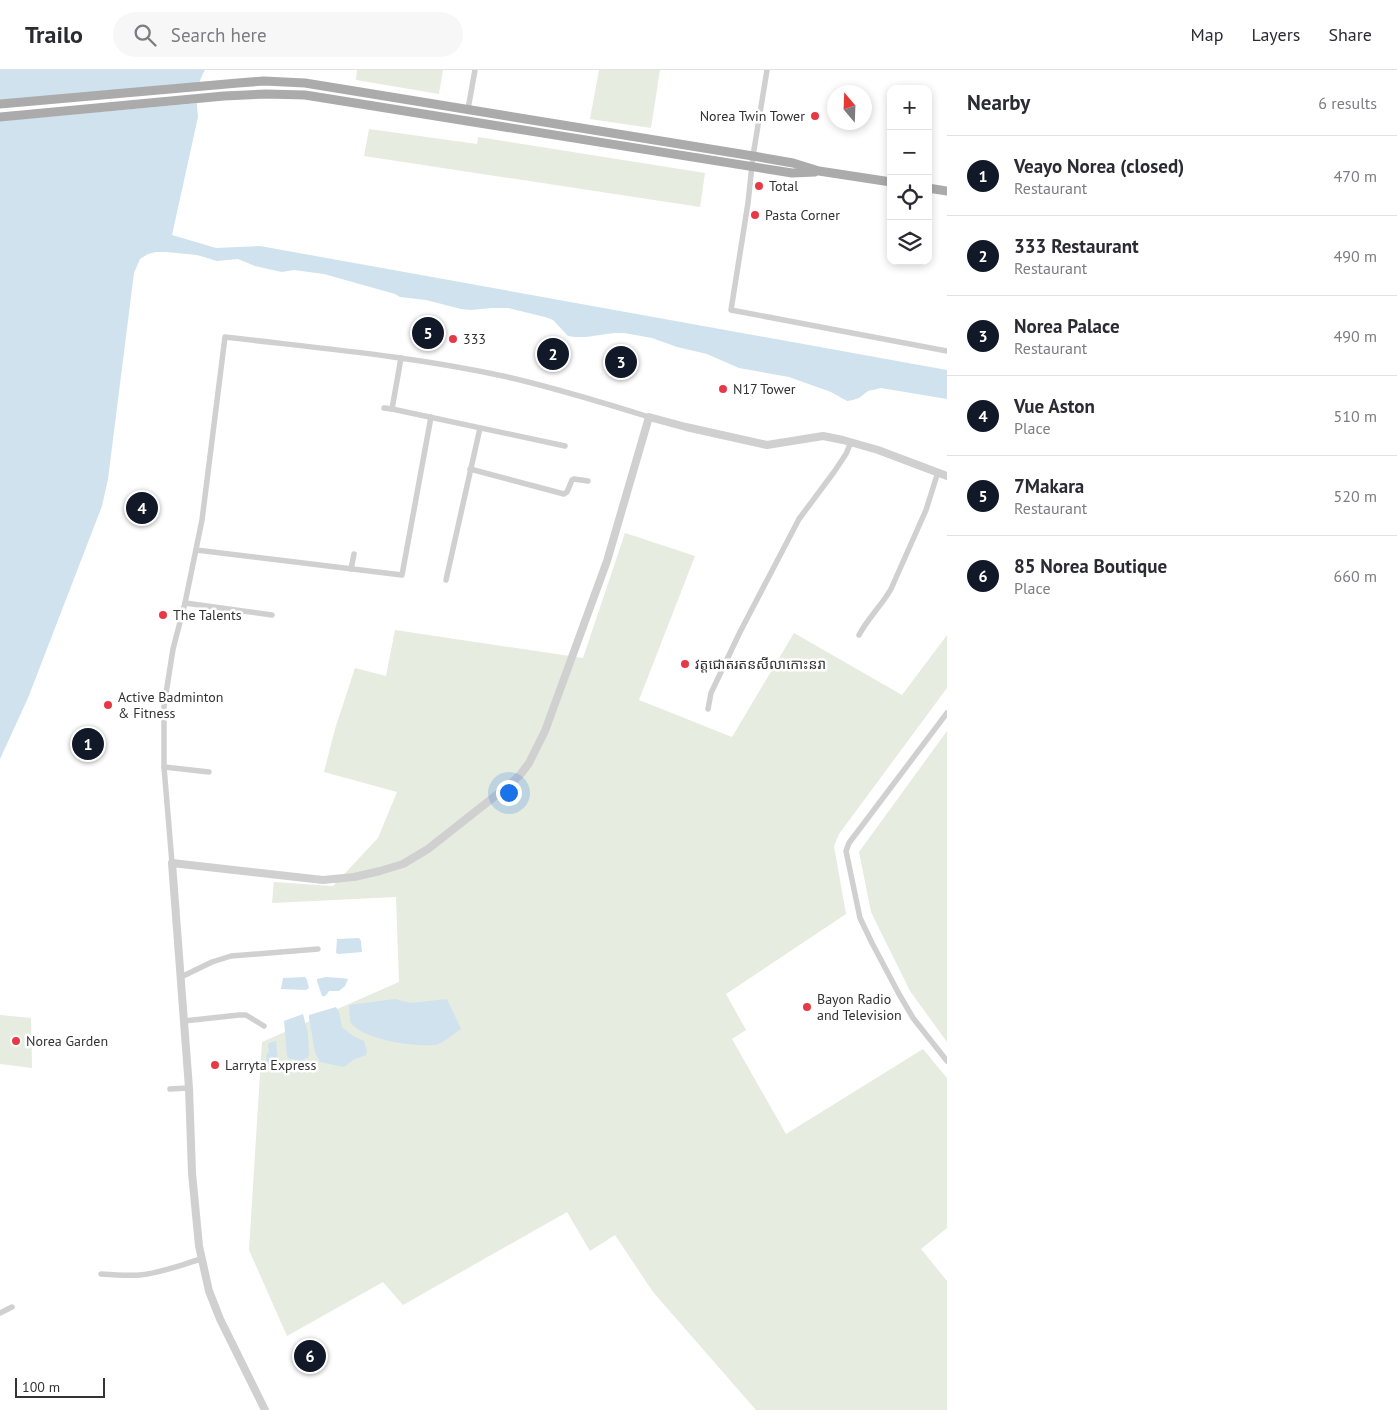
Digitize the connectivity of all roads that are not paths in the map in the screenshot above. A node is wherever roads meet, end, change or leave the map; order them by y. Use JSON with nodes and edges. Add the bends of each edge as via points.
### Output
{"nodes":[{"id":1,"x":475,"y":70,"type":"edge"},
{"id":2,"x":767,"y":70,"type":"edge"},
{"id":3,"x":0,"y":104,"type":"edge"},
{"id":4,"x":468,"y":109,"type":"junction"},
{"id":5,"x":0,"y":116,"type":"edge"},
{"id":6,"x":753,"y":156,"type":"junction"},
{"id":7,"x":752,"y":166,"type":"junction"},
{"id":8,"x":820,"y":171,"type":"junction"},
{"id":9,"x":887,"y":181,"type":"edge"},
{"id":10,"x":932,"y":189,"type":"edge"},
{"id":11,"x":947,"y":191,"type":"edge"},
{"id":12,"x":947,"y":351,"type":"edge"},
{"id":13,"x":401,"y":358,"type":"junction"},
{"id":14,"x":384,"y":408,"type":"dead end"},
{"id":15,"x":392,"y":409,"type":"junction"},
{"id":16,"x":431,"y":418,"type":"junction"},
{"id":17,"x":649,"y":418,"type":"junction"},
{"id":18,"x":480,"y":428,"type":"junction"},
{"id":19,"x":851,"y":442,"type":"junction"},
{"id":20,"x":565,"y":446,"type":"dead end"},
{"id":21,"x":470,"y":469,"type":"junction"},
{"id":22,"x":938,"y":472,"type":"junction"},
{"id":23,"x":947,"y":476,"type":"edge"},
{"id":24,"x":588,"y":480,"type":"dead end"},
{"id":25,"x":196,"y":550,"type":"junction"},
{"id":26,"x":354,"y":554,"type":"dead end"},
{"id":27,"x":351,"y":569,"type":"junction"},
{"id":28,"x":446,"y":580,"type":"dead end"},
{"id":29,"x":185,"y":603,"type":"junction"},
{"id":30,"x":272,"y":615,"type":"dead end"},
{"id":31,"x":859,"y":636,"type":"dead end"},
{"id":32,"x":708,"y":709,"type":"dead end"},
{"id":33,"x":947,"y":713,"type":"edge"},
{"id":34,"x":164,"y":767,"type":"junction"},
{"id":35,"x":209,"y":772,"type":"dead end"},
{"id":36,"x":172,"y":863,"type":"junction"},
{"id":37,"x":318,"y":949,"type":"dead end"},
{"id":38,"x":181,"y":977,"type":"junction"},
{"id":39,"x":184,"y":1021,"type":"junction"},
{"id":40,"x":264,"y":1026,"type":"dead end"},
{"id":41,"x":947,"y":1061,"type":"edge"},
{"id":42,"x":189,"y":1088,"type":"junction"},
{"id":43,"x":170,"y":1089,"type":"dead end"},
{"id":44,"x":201,"y":1259,"type":"junction"},
{"id":45,"x":101,"y":1274,"type":"dead end"},
{"id":46,"x":12,"y":1307,"type":"dead end"},
{"id":47,"x":0,"y":1313,"type":"edge"},
{"id":48,"x":264,"y":1410,"type":"edge"}],
"edges":[{"from":1,"to":4,"type":"street"},
{"from":2,"to":6,"type":"street"},
{"from":3,"to":4,"type":"main road","via":[[251,82],[284,82]]},
{"from":4,"to":6,"type":"main road"},
{"from":5,"to":7,"type":"main road","via":[[251,94],[284,94],[325,97]]},
{"from":6,"to":7,"type":"street"},
{"from":6,"to":8,"type":"main road"},
{"from":7,"to":8,"type":"main road","via":[[792,173]]},
{"from":7,"to":12,"type":"street","via":[[731,310]]},
{"from":8,"to":9,"type":"main road"},
{"from":10,"to":11,"type":"main road"},
{"from":13,"to":15,"type":"street"},
{"from":13,"to":17,"type":"street","via":[[530,382]]},
{"from":13,"to":25,"type":"street","via":[[224,337]]},
{"from":14,"to":15,"type":"street"},
{"from":15,"to":16,"type":"street"},
{"from":16,"to":18,"type":"street"},
{"from":16,"to":27,"type":"street","via":[[402,575]]},
{"from":17,"to":19,"type":"street","via":[[768,445],[823,436]]},
{"from":17,"to":36,"type":"street","via":[[607,561],[545,730],[520,775],[428,849],[403,864],[380,871],[323,880]]},
{"from":18,"to":20,"type":"street"},
{"from":18,"to":21,"type":"street"},
{"from":19,"to":22,"type":"street"},
{"from":19,"to":32,"type":"street","via":[[834,472],[799,518],[770,572],[711,693]]},
{"from":21,"to":24,"type":"street","via":[[564,494],[572,480]]},
{"from":21,"to":28,"type":"street"},
{"from":22,"to":23,"type":"street"},
{"from":22,"to":31,"type":"street","via":[[926,510],[892,589]]},
{"from":25,"to":27,"type":"street"},
{"from":25,"to":29,"type":"street"},
{"from":26,"to":27,"type":"street"},
{"from":29,"to":30,"type":"street"},
{"from":29,"to":34,"type":"street","via":[[173,649],[164,706]]},
{"from":33,"to":41,"type":"street","via":[[846,851],[860,918],[868,935],[913,1018]]},
{"from":34,"to":35,"type":"street"},
{"from":34,"to":36,"type":"street"},
{"from":36,"to":38,"type":"street"},
{"from":37,"to":38,"type":"street","via":[[231,956]]},
{"from":38,"to":39,"type":"street"},
{"from":39,"to":40,"type":"street","via":[[239,1014]]},
{"from":39,"to":42,"type":"street"},
{"from":42,"to":43,"type":"street"},
{"from":42,"to":44,"type":"street","via":[[192,1173]]},
{"from":44,"to":45,"type":"street","via":[[141,1275]]},
{"from":44,"to":48,"type":"street","via":[[220,1319]]},
{"from":46,"to":47,"type":"street"}]}
